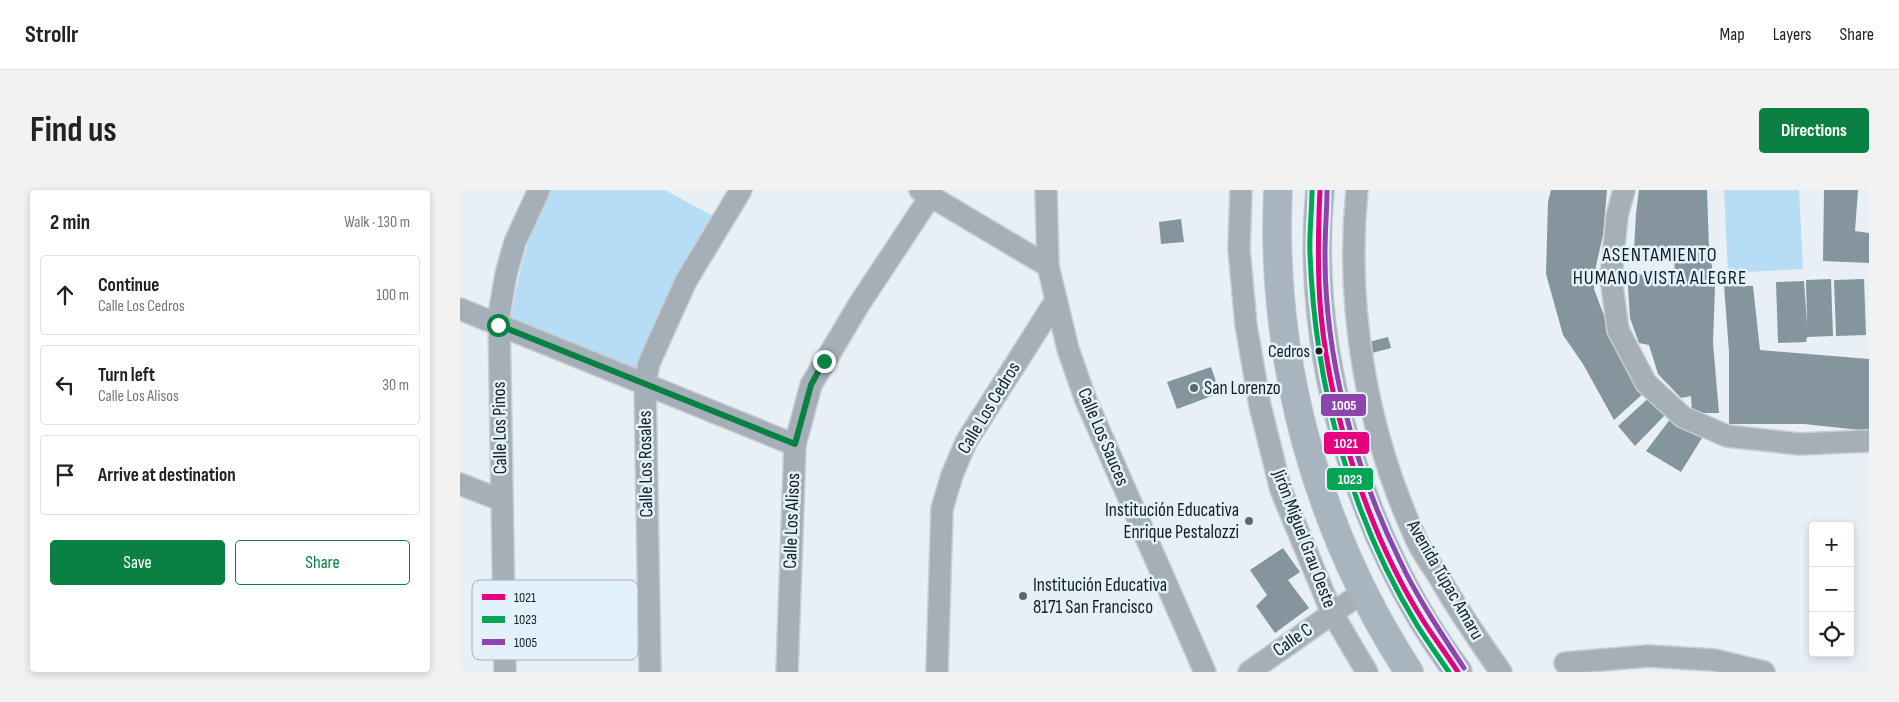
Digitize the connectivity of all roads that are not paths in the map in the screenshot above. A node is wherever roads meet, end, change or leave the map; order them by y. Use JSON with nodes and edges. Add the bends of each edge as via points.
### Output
{"nodes":[{"id":1,"x":539,"y":190,"type":"edge"},
{"id":2,"x":741,"y":190,"type":"edge"},
{"id":3,"x":1046,"y":190,"type":"edge"},
{"id":4,"x":1241,"y":190,"type":"edge"},
{"id":5,"x":1278,"y":190,"type":"edge"},
{"id":6,"x":1320,"y":190,"type":"edge"},
{"id":7,"x":1357,"y":190,"type":"edge"},
{"id":8,"x":1624,"y":190,"type":"edge"},
{"id":9,"x":925,"y":194,"type":"edge"},
{"id":10,"x":1048,"y":266,"type":"junction"},
{"id":11,"x":1055,"y":302,"type":"junction"},
{"id":12,"x":460,"y":309,"type":"edge"},
{"id":13,"x":498,"y":325,"type":"junction"},
{"id":14,"x":645,"y":384,"type":"junction"},
{"id":15,"x":1869,"y":441,"type":"edge"},
{"id":16,"x":795,"y":444,"type":"junction"},
{"id":17,"x":460,"y":484,"type":"edge"},
{"id":18,"x":501,"y":500,"type":"junction"},
{"id":19,"x":503,"y":580,"type":"edge"},
{"id":20,"x":1362,"y":592,"type":"junction"},
{"id":21,"x":1332,"y":612,"type":"junction"},
{"id":22,"x":1565,"y":663,"type":"dead end"},
{"id":23,"x":650,"y":672,"type":"edge"},
{"id":24,"x":787,"y":672,"type":"edge"},
{"id":25,"x":937,"y":672,"type":"edge"},
{"id":26,"x":1206,"y":672,"type":"edge"},
{"id":27,"x":1249,"y":672,"type":"edge"},
{"id":28,"x":1368,"y":672,"type":"edge"},
{"id":29,"x":1408,"y":672,"type":"edge"},
{"id":30,"x":1458,"y":672,"type":"edge"},
{"id":31,"x":1501,"y":672,"type":"edge"},
{"id":32,"x":1764,"y":672,"type":"edge"}],
"edges":[{"from":1,"to":13,"type":"street","name":"Calle Los Pinos","via":[[515,242]]},
{"from":2,"to":14,"type":"street","name":"Calle Los Rosales","via":[[686,281],[649,363]]},
{"from":3,"to":10,"type":"street","name":"Calle Los Sauces"},
{"from":4,"to":21,"type":"street","name":"Jirón Miguel Grau Oeste","via":[[1239,249],[1246,325],[1260,406],[1281,490]]},
{"from":5,"to":20,"type":"highway","via":[[1279,288],[1293,388],[1323,498]]},
{"from":6,"to":30,"type":"highway","name":"Avenida Túpac Amaru","via":[[1316,248],[1318,296],[1343,428],[1371,514],[1395,570],[1416,612]]},
{"from":7,"to":31,"type":"street","name":"Avenida Túpac Amaru","via":[[1354,221],[1356,314],[1370,403],[1395,488],[1418,543]]},
{"from":8,"to":15,"type":"street","via":[[1611,278],[1618,330],[1646,383],[1683,417],[1727,436],[1800,444]]},
{"from":9,"to":10,"type":"street"},
{"from":9,"to":16,"type":"street","name":"Calle Los Alisos","via":[[811,385]]},
{"from":10,"to":11,"type":"street","name":"Calle Los Sauces"},
{"from":11,"to":25,"type":"street","name":"Calle Los Cedros","via":[[966,442],[952,475],[942,509]]},
{"from":11,"to":26,"type":"street","name":"Calle Los Sauces","via":[[1085,398]]},
{"from":12,"to":13,"type":"street"},
{"from":13,"to":14,"type":"street"},
{"from":13,"to":18,"type":"street","name":"Calle Los Pinos"},
{"from":14,"to":16,"type":"street"},
{"from":14,"to":23,"type":"street","name":"Calle Los Rosales"},
{"from":16,"to":24,"type":"street","name":"Calle Los Alisos"},
{"from":17,"to":18,"type":"street"},
{"from":18,"to":19,"type":"street","name":"Calle Los Pinos"},
{"from":20,"to":21,"type":"street","name":"Calle C"},
{"from":20,"to":29,"type":"highway"},
{"from":21,"to":27,"type":"street","name":"Calle C"},
{"from":21,"to":28,"type":"street","name":"Jirón Miguel Grau Oeste"},
{"from":22,"to":32,"type":"street","via":[[1648,656],[1714,660]]}]}
